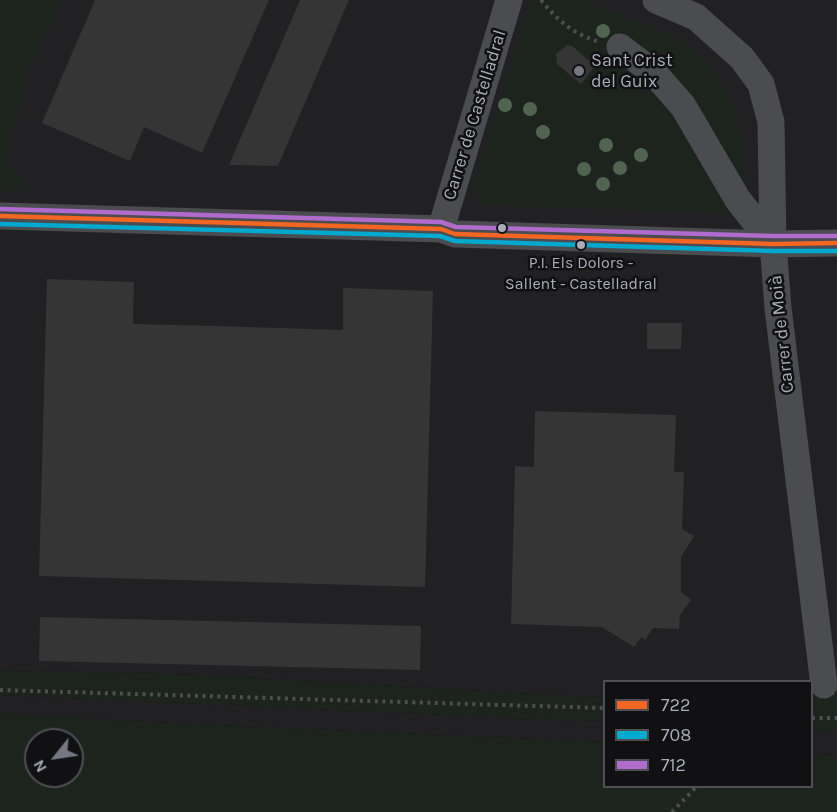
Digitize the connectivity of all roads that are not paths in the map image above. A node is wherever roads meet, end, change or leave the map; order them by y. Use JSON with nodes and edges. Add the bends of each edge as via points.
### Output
{"nodes":[{"id":1,"x":509,"y":0,"type":"edge"},
{"id":2,"x":656,"y":0,"type":"edge"},
{"id":3,"x":620,"y":47,"type":"road end"},
{"id":4,"x":0,"y":216,"type":"edge"},
{"id":5,"x":441,"y":229,"type":"junction"},
{"id":6,"x":837,"y":243,"type":"edge"},
{"id":7,"x":773,"y":244,"type":"junction"},
{"id":8,"x":828,"y":674,"type":"edge"}],
"edges":[{"from":1,"to":5,"type":"street","name":"Carrer de Castelladral"},
{"from":2,"to":7,"type":"street","name":"Carrer de Moià","via":[[696,17],[742,58],[761,84],[771,122]]},
{"from":3,"to":7,"type":"street","via":[[654,73],[683,106],[738,200]]},
{"from":4,"to":5,"type":"street"},
{"from":5,"to":7,"type":"street","via":[[455,234]]},
{"from":6,"to":7,"type":"street"},
{"from":7,"to":8,"type":"street","name":"Carrer de Moià"}]}
